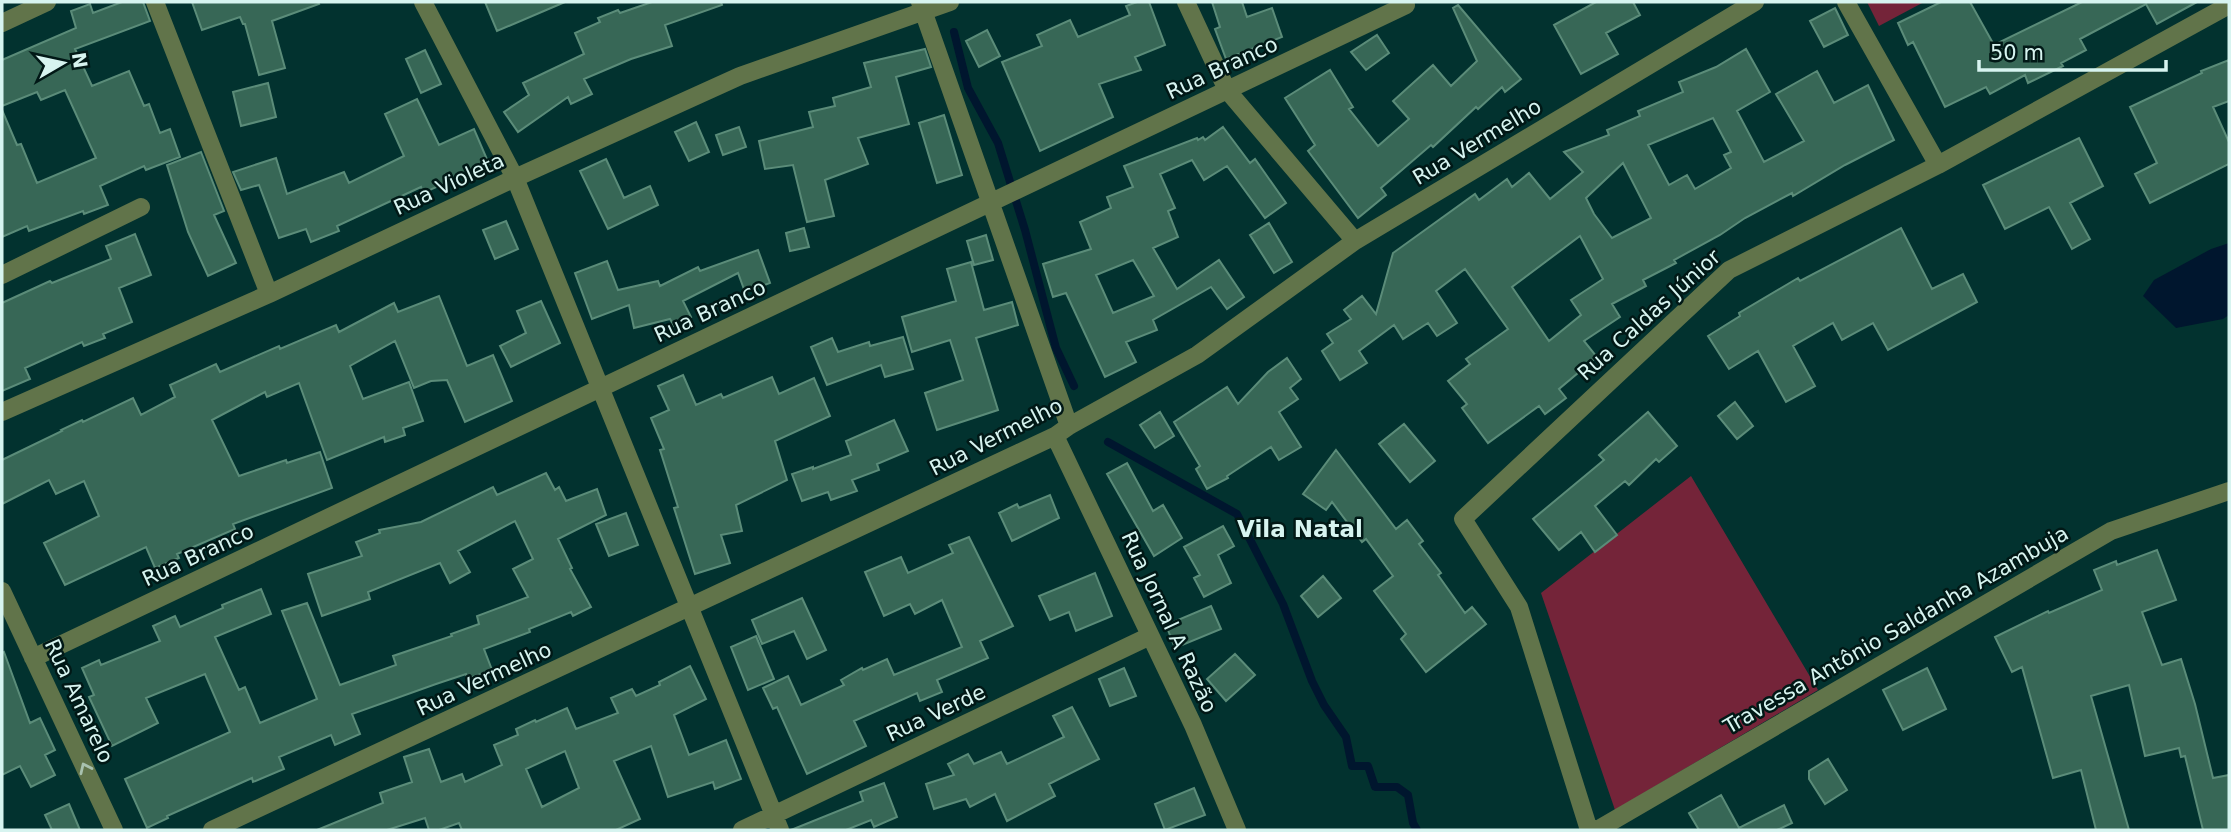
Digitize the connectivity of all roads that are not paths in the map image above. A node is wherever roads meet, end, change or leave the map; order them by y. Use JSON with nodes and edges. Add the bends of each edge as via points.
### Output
{"nodes":[{"id":1,"x":47,"y":2,"type":"edge"},
{"id":2,"x":155,"y":2,"type":"edge"},
{"id":3,"x":424,"y":2,"type":"edge"},
{"id":4,"x":950,"y":2,"type":"edge"},
{"id":5,"x":1186,"y":2,"type":"edge"},
{"id":6,"x":1755,"y":2,"type":"edge"},
{"id":7,"x":1846,"y":2,"type":"edge"},
{"id":8,"x":1406,"y":5,"type":"dead end"},
{"id":9,"x":2229,"y":5,"type":"edge"},
{"id":10,"x":920,"y":7,"type":"edge"},
{"id":11,"x":2,"y":23,"type":"edge"},
{"id":12,"x":1227,"y":90,"type":"junction"},
{"id":13,"x":1938,"y":164,"type":"junction"},
{"id":14,"x":515,"y":178,"type":"junction"},
{"id":15,"x":990,"y":203,"type":"junction"},
{"id":16,"x":141,"y":208,"type":"dead end"},
{"id":17,"x":1354,"y":241,"type":"junction"},
{"id":18,"x":2,"y":275,"type":"edge"},
{"id":19,"x":269,"y":294,"type":"junction"},
{"id":20,"x":602,"y":388,"type":"junction"},
{"id":21,"x":2,"y":412,"type":"edge"},
{"id":22,"x":1062,"y":431,"type":"junction"},
{"id":23,"x":2229,"y":491,"type":"edge"},
{"id":24,"x":2,"y":591,"type":"edge"},
{"id":25,"x":690,"y":608,"type":"junction"},
{"id":26,"x":1150,"y":636,"type":"junction"},
{"id":27,"x":33,"y":658,"type":"junction"},
{"id":28,"x":776,"y":823,"type":"edge"},
{"id":29,"x":114,"y":830,"type":"edge"},
{"id":30,"x":212,"y":830,"type":"edge"},
{"id":31,"x":742,"y":830,"type":"edge"},
{"id":32,"x":1237,"y":830,"type":"edge"},
{"id":33,"x":1589,"y":830,"type":"edge"},
{"id":34,"x":1597,"y":830,"type":"edge"}],
"edges":[{"from":1,"to":11,"type":"street"},
{"from":2,"to":19,"type":"street"},
{"from":3,"to":14,"type":"street"},
{"from":4,"to":10,"type":"street","name":"Rua Violeta"},
{"from":5,"to":12,"type":"street"},
{"from":6,"to":17,"type":"street","name":"Rua Vermelho"},
{"from":7,"to":13,"type":"street"},
{"from":8,"to":12,"type":"street","name":"Rua Branco"},
{"from":9,"to":13,"type":"street","name":"Rua Caldas Júnior"},
{"from":10,"to":14,"type":"street","name":"Rua Violeta","via":[[740,76]]},
{"from":10,"to":15,"type":"street","name":"Rua Jornal A Razão"},
{"from":12,"to":15,"type":"street","name":"Rua Branco"},
{"from":12,"to":17,"type":"street"},
{"from":13,"to":33,"type":"street","name":"Rua Caldas Júnior","via":[[1729,270],[1463,519],[1519,607]]},
{"from":14,"to":19,"type":"street","name":"Rua Violeta"},
{"from":14,"to":20,"type":"street"},
{"from":15,"to":20,"type":"street","name":"Rua Branco"},
{"from":15,"to":22,"type":"street","name":"Rua Jornal A Razão"},
{"from":16,"to":18,"type":"street"},
{"from":17,"to":22,"type":"street","name":"Rua Vermelho","via":[[1197,355]]},
{"from":19,"to":21,"type":"street","name":"Rua Violeta"},
{"from":20,"to":25,"type":"street"},
{"from":20,"to":27,"type":"street","name":"Rua Branco"},
{"from":22,"to":25,"type":"street","name":"Rua Vermelho"},
{"from":22,"to":26,"type":"street","name":"Rua Jornal A Razão"},
{"from":23,"to":34,"type":"street","name":"Travessa Antônio Saldanha Azambuja","via":[[2111,531]]},
{"from":24,"to":27,"type":"street","name":"Rua Amarelo"},
{"from":25,"to":28,"type":"street"},
{"from":25,"to":30,"type":"street","name":"Rua Vermelho"},
{"from":26,"to":28,"type":"street","name":"Rua Verde"},
{"from":26,"to":32,"type":"street","name":"Rua Jornal A Razão"},
{"from":29,"to":27,"type":"street","name":"Rua Amarelo","one_way":true},
{"from":28,"to":31,"type":"street","name":"Rua Verde"}]}
